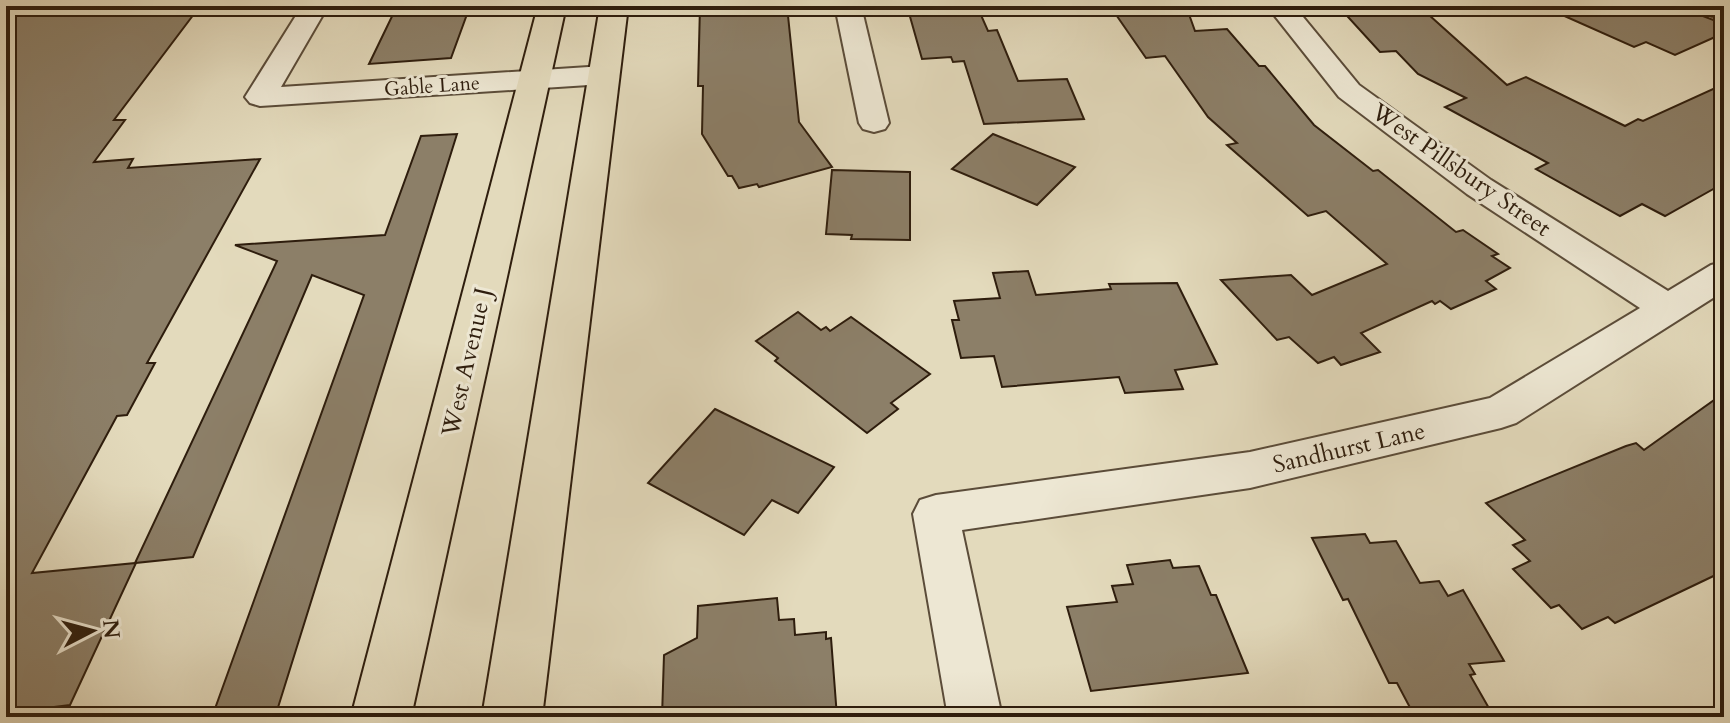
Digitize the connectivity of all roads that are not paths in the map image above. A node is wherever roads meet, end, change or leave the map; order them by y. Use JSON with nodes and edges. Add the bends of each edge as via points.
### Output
{"nodes":[{"id":1,"x":315,"y":6,"type":"edge"},
{"id":2,"x":552,"y":6,"type":"edge"},
{"id":3,"x":614,"y":6,"type":"edge"},
{"id":4,"x":848,"y":6,"type":"edge"},
{"id":5,"x":1280,"y":6,"type":"edge"},
{"id":6,"x":1710,"y":6,"type":"edge"},
{"id":7,"x":1724,"y":13,"type":"edge"},
{"id":8,"x":604,"y":75,"type":"junction"},
{"id":9,"x":535,"y":79,"type":"junction"},
{"id":10,"x":874,"y":123,"type":"dead end"},
{"id":11,"x":1724,"y":274,"type":"edge"},
{"id":12,"x":1667,"y":308,"type":"junction"},
{"id":13,"x":381,"y":717,"type":"edge"},
{"id":14,"x":512,"y":717,"type":"edge"},
{"id":15,"x":975,"y":717,"type":"edge"}],
"edges":[{"from":1,"to":9,"type":"street","name":"Gable Lane","via":[[260,97]]},
{"from":2,"to":9,"type":"main road","name":"West Avenue J"},
{"from":3,"to":8,"type":"main road"},
{"from":4,"to":10,"type":"street"},
{"from":5,"to":12,"type":"street","name":"West Pillsbury Street","via":[[1349,91],[1479,187]]},
{"from":6,"to":7,"type":"street"},
{"from":8,"to":9,"type":"street","name":"Gable Lane"},
{"from":8,"to":14,"type":"main road"},
{"from":9,"to":13,"type":"main road","name":"West Avenue J"},
{"from":11,"to":12,"type":"street","name":"Sandhurst Lane"},
{"from":12,"to":15,"type":"street","name":"Sandhurst Lane","via":[[1501,412],[1250,470],[936,514]]}]}
